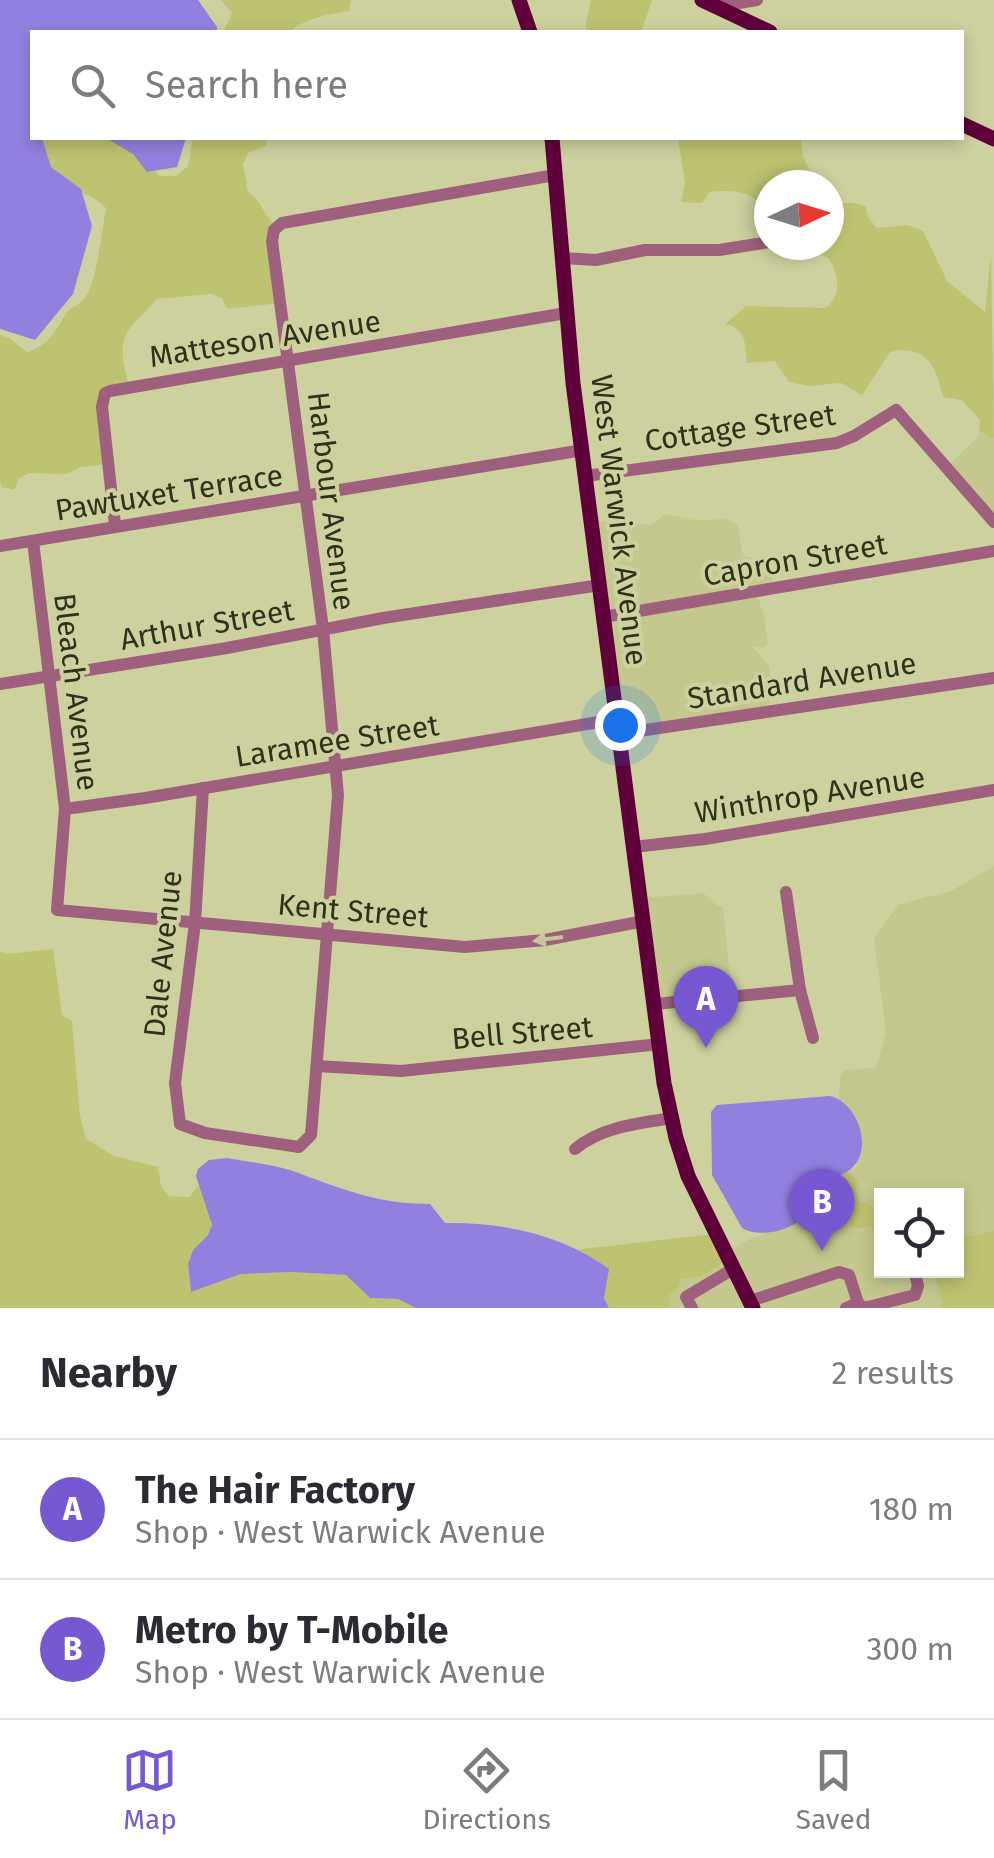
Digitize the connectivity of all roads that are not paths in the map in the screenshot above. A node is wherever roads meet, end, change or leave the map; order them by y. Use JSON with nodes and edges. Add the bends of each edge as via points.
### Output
{"nodes":[{"id":1,"x":519,"y":0,"type":"edge"},
{"id":2,"x":757,"y":0,"type":"edge"},
{"id":3,"x":709,"y":4,"type":"edge"},
{"id":4,"x":529,"y":30,"type":"edge"},
{"id":5,"x":766,"y":30,"type":"edge"},
{"id":6,"x":964,"y":125,"type":"edge"},
{"id":7,"x":994,"y":139,"type":"edge"},
{"id":8,"x":552,"y":140,"type":"edge"},
{"id":9,"x":555,"y":175,"type":"junction"},
{"id":10,"x":754,"y":244,"type":"edge"},
{"id":11,"x":562,"y":258,"type":"junction"},
{"id":12,"x":566,"y":312,"type":"junction"},
{"id":13,"x":288,"y":360,"type":"junction"},
{"id":14,"x":583,"y":450,"type":"junction"},
{"id":15,"x":585,"y":476,"type":"junction"},
{"id":16,"x":304,"y":497,"type":"junction"},
{"id":17,"x":994,"y":522,"type":"edge"},
{"id":18,"x":115,"y":526,"type":"junction"},
{"id":19,"x":32,"y":541,"type":"junction"},
{"id":20,"x":0,"y":546,"type":"edge"},
{"id":21,"x":994,"y":551,"type":"edge"},
{"id":22,"x":600,"y":585,"type":"junction"},
{"id":23,"x":603,"y":617,"type":"junction"},
{"id":24,"x":323,"y":630,"type":"junction"},
{"id":25,"x":49,"y":676,"type":"junction"},
{"id":26,"x":994,"y":678,"type":"edge"},
{"id":27,"x":0,"y":684,"type":"edge"},
{"id":28,"x":618,"y":727,"type":"junction"},
{"id":29,"x":336,"y":766,"type":"junction"},
{"id":30,"x":203,"y":788,"type":"junction"},
{"id":31,"x":994,"y":790,"type":"edge"},
{"id":32,"x":65,"y":809,"type":"junction"},
{"id":33,"x":634,"y":847,"type":"junction"},
{"id":34,"x":786,"y":892,"type":"dead end"},
{"id":35,"x":57,"y":910,"type":"joint"},
{"id":36,"x":644,"y":921,"type":"junction"},
{"id":37,"x":195,"y":923,"type":"junction"},
{"id":38,"x":327,"y":932,"type":"junction"},
{"id":39,"x":800,"y":990,"type":"junction"},
{"id":40,"x":655,"y":1004,"type":"junction"},
{"id":41,"x":813,"y":1038,"type":"dead end"},
{"id":42,"x":660,"y":1044,"type":"junction"},
{"id":43,"x":317,"y":1066,"type":"junction"},
{"id":44,"x":672,"y":1118,"type":"junction"},
{"id":45,"x":180,"y":1124,"type":"joint"},
{"id":46,"x":575,"y":1149,"type":"dead end"},
{"id":47,"x":734,"y":1269,"type":"junction"},
{"id":48,"x":916,"y":1278,"type":"edge"},
{"id":49,"x":752,"y":1304,"type":"edge"},
{"id":50,"x":852,"y":1306,"type":"edge"},
{"id":51,"x":692,"y":1308,"type":"edge"}],
"edges":[{"from":1,"to":4,"type":"main road"},
{"from":2,"to":3,"type":"street"},
{"from":3,"to":5,"type":"main road"},
{"from":6,"to":7,"type":"main road"},
{"from":8,"to":9,"type":"main road","name":"West Warwick Avenue"},
{"from":9,"to":11,"type":"main road","name":"West Warwick Avenue"},
{"from":9,"to":13,"type":"street","name":"Harbour Avenue","via":[[277,226],[272,241]]},
{"from":10,"to":11,"type":"street"},
{"from":11,"to":12,"type":"main road","name":"West Warwick Avenue"},
{"from":12,"to":13,"type":"street","name":"Matteson Avenue"},
{"from":12,"to":14,"type":"main road","name":"West Warwick Avenue"},
{"from":13,"to":16,"type":"street","name":"Harbour Avenue"},
{"from":13,"to":18,"type":"street","name":"Matteson Avenue","via":[[105,394]]},
{"from":14,"to":15,"type":"main road","name":"West Warwick Avenue"},
{"from":14,"to":16,"type":"street","name":"Pawtuxet Terrace"},
{"from":15,"to":17,"type":"street","name":"Cottage Street","via":[[837,443],[896,410]]},
{"from":15,"to":22,"type":"main road","name":"West Warwick Avenue"},
{"from":16,"to":18,"type":"street","name":"Pawtuxet Terrace"},
{"from":16,"to":24,"type":"street","name":"Harbour Avenue"},
{"from":18,"to":19,"type":"street","name":"Pawtuxet Terrace"},
{"from":19,"to":20,"type":"street","name":"Pawtuxet Terrace"},
{"from":19,"to":25,"type":"street","name":"Bleach Avenue"},
{"from":21,"to":23,"type":"street","name":"Capron Street"},
{"from":22,"to":23,"type":"main road","name":"West Warwick Avenue"},
{"from":22,"to":24,"type":"street","name":"Arthur Street"},
{"from":23,"to":28,"type":"main road","name":"West Warwick Avenue"},
{"from":24,"to":25,"type":"street","name":"Arthur Street"},
{"from":24,"to":29,"type":"street","name":"Harbour Avenue"},
{"from":25,"to":27,"type":"street","name":"Arthur Street"},
{"from":25,"to":32,"type":"street","name":"Bleach Avenue"},
{"from":26,"to":28,"type":"street","name":"Standard Avenue"},
{"from":28,"to":29,"type":"street","name":"Laramee Street"},
{"from":28,"to":33,"type":"main road","name":"West Warwick Avenue"},
{"from":29,"to":30,"type":"street","name":"Laramee Street"},
{"from":29,"to":38,"type":"street","name":"Harbour Avenue","via":[[338,823]]},
{"from":30,"to":32,"type":"street","name":"Laramee Street"},
{"from":30,"to":37,"type":"street","name":"Dale Avenue"},
{"from":31,"to":33,"type":"street","name":"Winthrop Avenue"},
{"from":32,"to":35,"type":"street","name":"Bleach Avenue"},
{"from":33,"to":36,"type":"main road","name":"West Warwick Avenue"},
{"from":34,"to":39,"type":"street"},
{"from":35,"to":37,"type":"street","name":"Kent Street"},
{"from":36,"to":38,"type":"street","name":"Kent Street","one_way":true,"via":[[465,947]]},
{"from":36,"to":40,"type":"main road","name":"West Warwick Avenue"},
{"from":37,"to":38,"type":"street","name":"Kent Street"},
{"from":37,"to":45,"type":"street","name":"Dale Avenue","via":[[175,1083]]},
{"from":38,"to":43,"type":"street","name":"Harbour Avenue"},
{"from":39,"to":40,"type":"street"},
{"from":39,"to":41,"type":"street"},
{"from":40,"to":42,"type":"main road","name":"West Warwick Avenue"},
{"from":42,"to":43,"type":"street","name":"Bell Street","via":[[389,1071]]},
{"from":42,"to":44,"type":"main road","name":"West Warwick Avenue"},
{"from":43,"to":45,"type":"street","name":"Harbour Avenue","via":[[310,1135],[298,1147]]},
{"from":44,"to":46,"type":"street","via":[[588,1138]]},
{"from":44,"to":47,"type":"main road","name":"West Warwick Avenue","via":[[688,1176]]},
{"from":47,"to":49,"type":"main road","name":"West Warwick Avenue"},
{"from":47,"to":51,"type":"street","via":[[686,1297]]},
{"from":48,"to":50,"type":"street","via":[[915,1295]]},
{"from":49,"to":50,"type":"street","via":[[839,1272],[849,1275]]}]}
